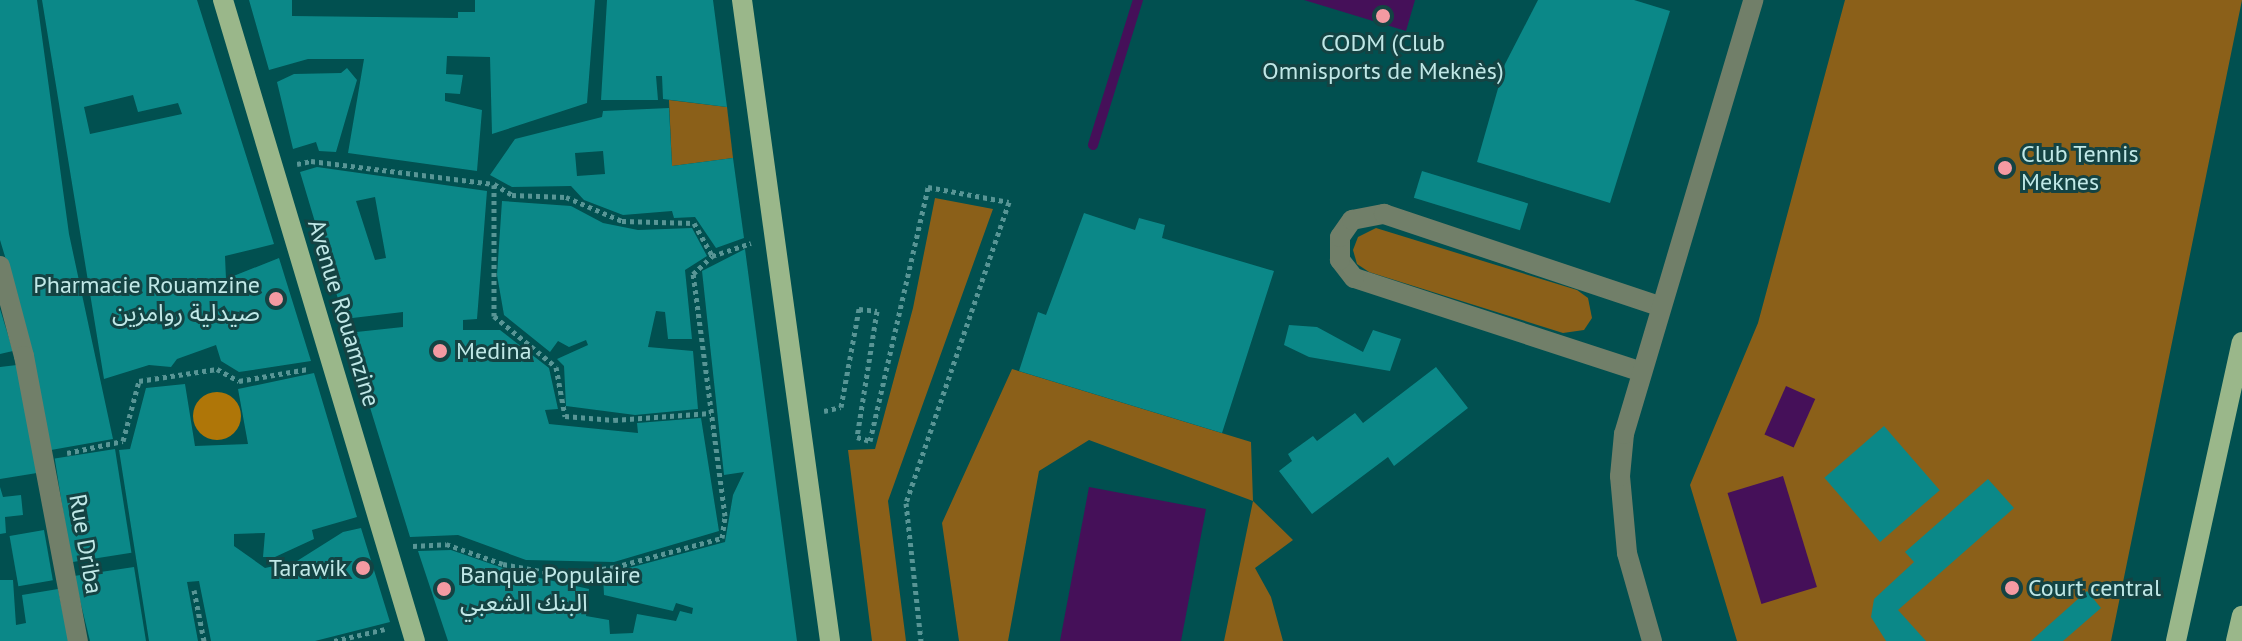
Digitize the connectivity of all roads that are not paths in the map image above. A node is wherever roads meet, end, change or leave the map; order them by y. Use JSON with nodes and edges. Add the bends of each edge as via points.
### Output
{"nodes":[{"id":1,"x":223,"y":0,"type":"edge"},
{"id":2,"x":742,"y":0,"type":"edge"},
{"id":3,"x":1753,"y":0,"type":"edge"},
{"id":4,"x":0,"y":266,"type":"edge"},
{"id":5,"x":1659,"y":306,"type":"junction"},
{"id":6,"x":2242,"y":342,"type":"edge"},
{"id":7,"x":1639,"y":371,"type":"junction"},
{"id":8,"x":2242,"y":616,"type":"edge"},
{"id":9,"x":412,"y":632,"type":"edge"},
{"id":10,"x":78,"y":641,"type":"edge"},
{"id":11,"x":830,"y":641,"type":"edge"},
{"id":12,"x":1652,"y":641,"type":"edge"},
{"id":13,"x":2176,"y":641,"type":"edge"},
{"id":14,"x":2236,"y":641,"type":"edge"}],
"edges":[{"from":1,"to":9,"type":"main road","name":"Avenue Rouamzine"},
{"from":2,"to":11,"type":"main road"},
{"from":3,"to":5,"type":"street"},
{"from":4,"to":10,"type":"street","name":"Rue Driba","via":[[45,457]]},
{"from":5,"to":7,"type":"street"},
{"from":5,"to":7,"type":"street","via":[[1384,214],[1352,220],[1340,237],[1340,260],[1354,278]]},
{"from":6,"to":13,"type":"main road"},
{"from":7,"to":12,"type":"street","via":[[1620,476],[1627,553]]},
{"from":8,"to":14,"type":"main road"}]}
